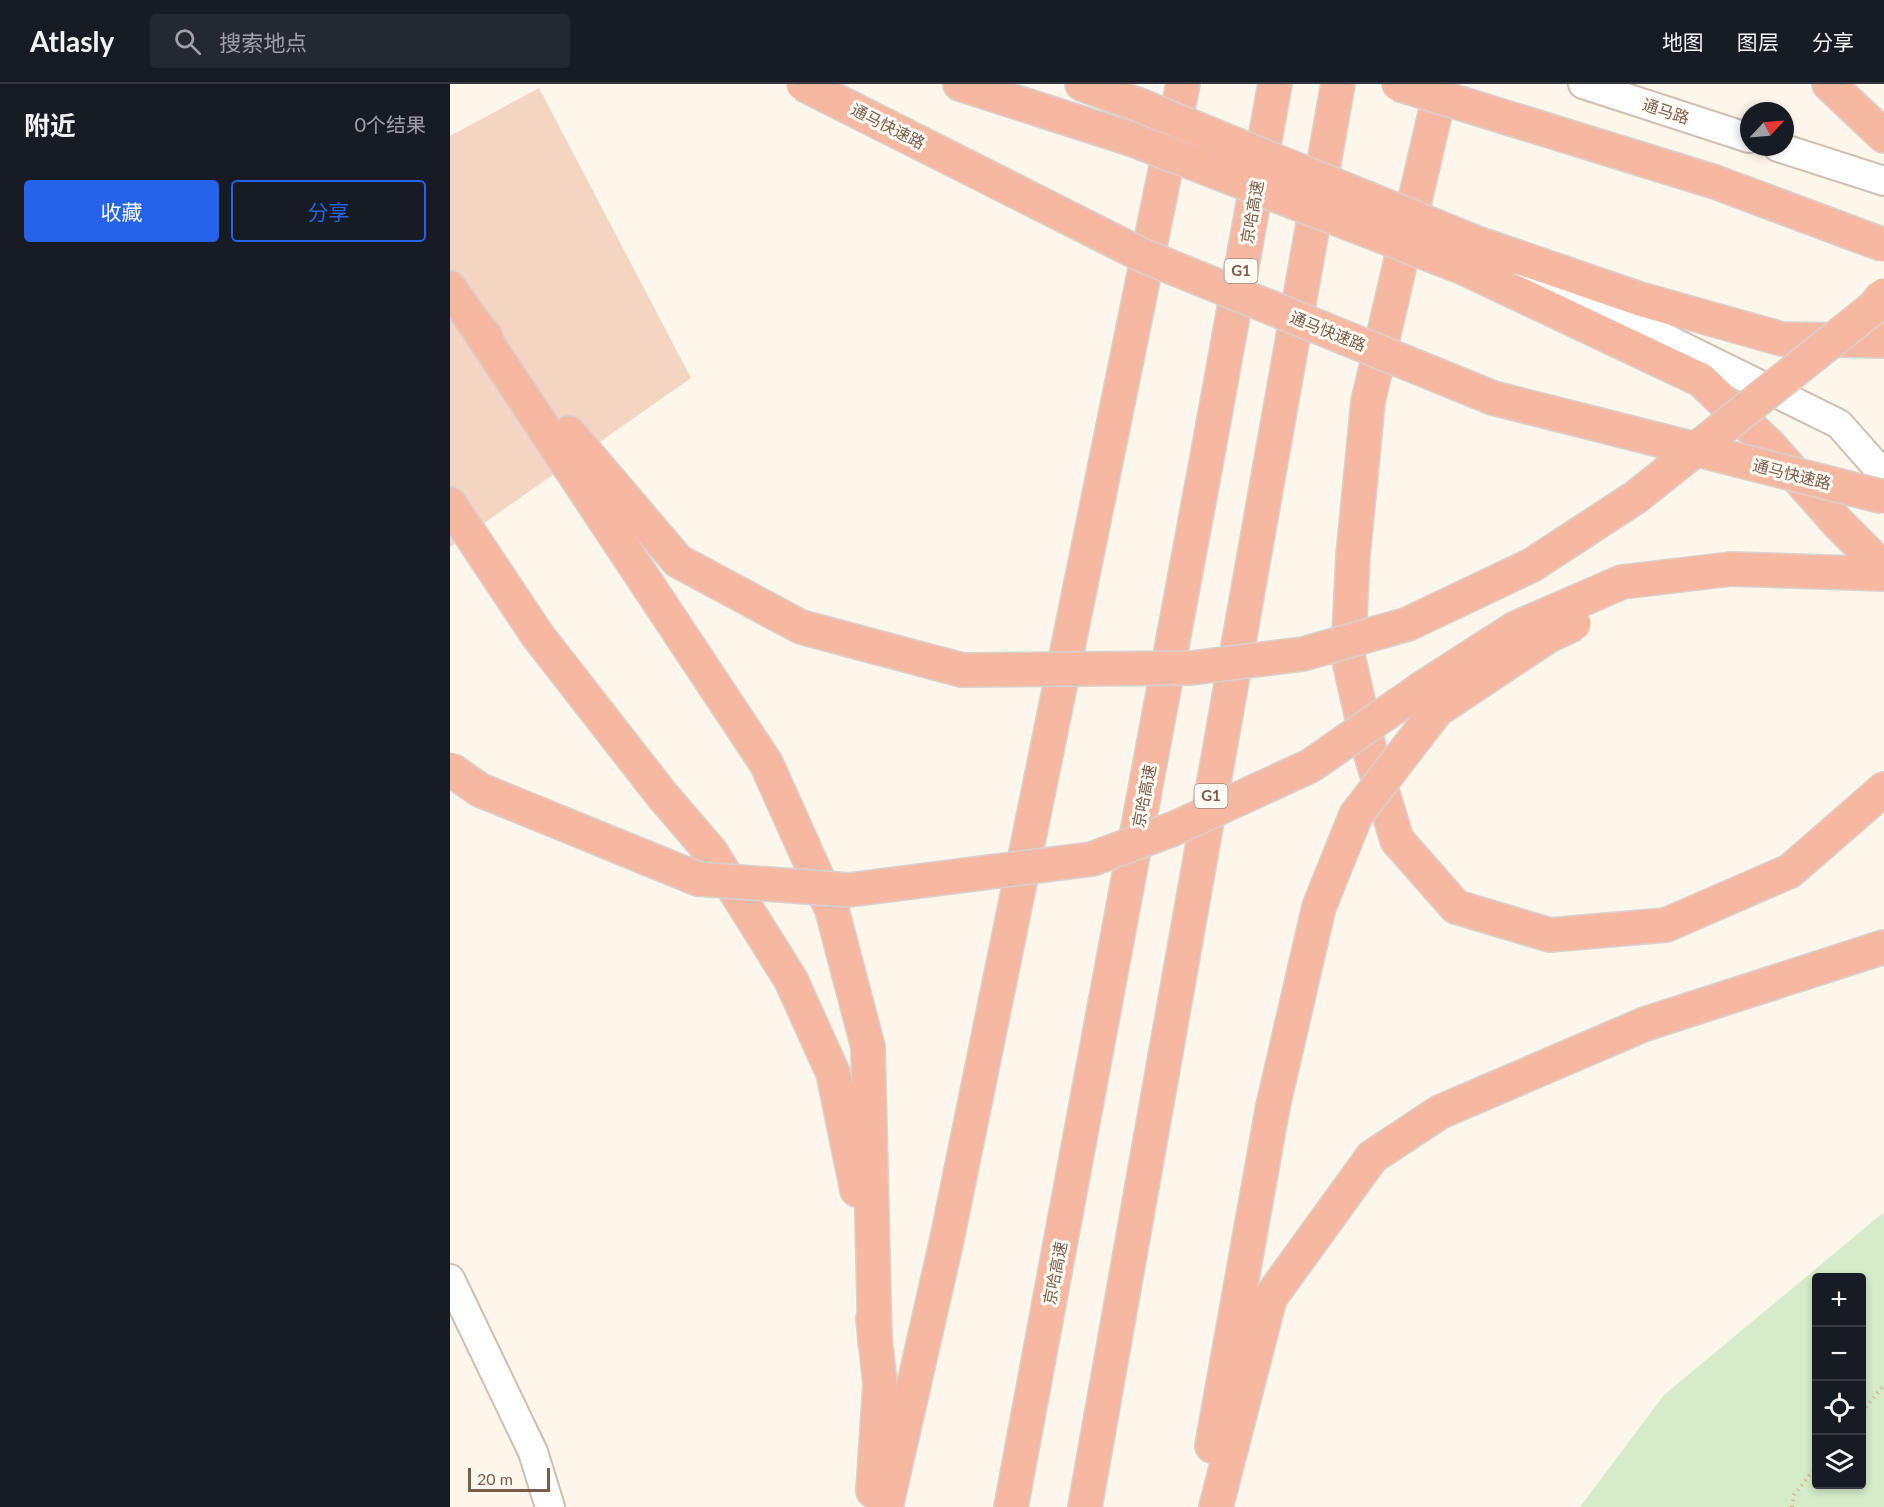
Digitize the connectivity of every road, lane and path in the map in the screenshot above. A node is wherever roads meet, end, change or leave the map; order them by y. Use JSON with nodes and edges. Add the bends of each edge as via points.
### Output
{"nodes":[{"id":1,"x":803,"y":84,"type":"edge"},
{"id":2,"x":960,"y":84,"type":"edge"},
{"id":3,"x":969,"y":84,"type":"edge"},
{"id":4,"x":1082,"y":84,"type":"edge"},
{"id":5,"x":1183,"y":84,"type":"edge"},
{"id":6,"x":1275,"y":84,"type":"edge"},
{"id":7,"x":1338,"y":84,"type":"edge"},
{"id":8,"x":1398,"y":84,"type":"edge"},
{"id":9,"x":1444,"y":84,"type":"edge"},
{"id":10,"x":1583,"y":84,"type":"edge"},
{"id":11,"x":1829,"y":84,"type":"edge"},
{"id":12,"x":1740,"y":135,"type":"edge"},
{"id":13,"x":1884,"y":136,"type":"edge"},
{"id":14,"x":1794,"y":152,"type":"edge"},
{"id":15,"x":1884,"y":181,"type":"edge"},
{"id":16,"x":1715,"y":182,"type":"junction"},
{"id":17,"x":1884,"y":245,"type":"edge"},
{"id":18,"x":1469,"y":255,"type":"junction"},
{"id":19,"x":450,"y":288,"type":"edge"},
{"id":20,"x":1884,"y":295,"type":"edge"},
{"id":21,"x":472,"y":320,"type":"junction"},
{"id":22,"x":1884,"y":341,"type":"edge"},
{"id":23,"x":1884,"y":475,"type":"edge"},
{"id":24,"x":1884,"y":497,"type":"edge"},
{"id":25,"x":450,"y":504,"type":"edge"},
{"id":26,"x":1731,"y":568,"type":"junction"},
{"id":27,"x":1884,"y":569,"type":"edge"},
{"id":28,"x":1884,"y":574,"type":"edge"},
{"id":29,"x":450,"y":769,"type":"edge"},
{"id":30,"x":1884,"y":789,"type":"edge"},
{"id":31,"x":1884,"y":947,"type":"edge"},
{"id":32,"x":450,"y":1279,"type":"edge"},
{"id":33,"x":875,"y":1341,"type":"junction"},
{"id":34,"x":1884,"y":1385,"type":"edge"},
{"id":35,"x":1866,"y":1407,"type":"edge"},
{"id":36,"x":1812,"y":1472,"type":"edge"},
{"id":37,"x":550,"y":1507,"type":"edge"},
{"id":38,"x":872,"y":1507,"type":"edge"},
{"id":39,"x":886,"y":1507,"type":"edge"},
{"id":40,"x":1011,"y":1507,"type":"edge"},
{"id":41,"x":1085,"y":1507,"type":"edge"},
{"id":42,"x":1201,"y":1507,"type":"edge"},
{"id":43,"x":1216,"y":1507,"type":"edge"},
{"id":44,"x":1792,"y":1507,"type":"edge"}],
"edges":[{"from":1,"to":24,"type":"highway","name":"通马快速路","bridge":true,"via":[[1144,256],[1493,398]]},
{"from":2,"to":18,"type":"highway","bridge":true},
{"from":3,"to":23,"type":"street","via":[[1612,312],[1839,424]]},
{"from":4,"to":18,"type":"highway","bridge":true,"via":[[1139,105]]},
{"from":5,"to":39,"type":"highway","via":[[947,1239]]},
{"from":6,"to":40,"type":"highway","name":"京哈高速","number":"G1"},
{"from":7,"to":41,"type":"highway","number":"G1"},
{"from":8,"to":16,"type":"highway","bridge":true},
{"from":9,"to":16,"type":"highway","bridge":true},
{"from":9,"to":30,"type":"highway","via":[[1368,402],[1353,556],[1348,656],[1369,748],[1397,840],[1456,908],[1550,934],[1666,925],[1790,871]]},
{"from":10,"to":12,"type":"street","name":"通马路"},
{"from":11,"to":13,"type":"highway"},
{"from":14,"to":15,"type":"street"},
{"from":16,"to":17,"type":"highway","bridge":true},
{"from":18,"to":22,"type":"highway","via":[[1782,339]]},
{"from":18,"to":27,"type":"highway","via":[[1701,380],[1770,446]]},
{"from":19,"to":21,"type":"highway"},
{"from":20,"to":21,"type":"highway","bridge":true,"via":[[1873,308],[1636,497],[1532,565],[1408,624],[1303,654],[1191,668],[962,670],[801,627],[678,561]]},
{"from":21,"to":33,"type":"highway","via":[[766,762],[831,910],[868,1047]]},
{"from":25,"to":33,"type":"highway","via":[[538,636],[711,852],[791,980],[833,1073],[860,1207]]},
{"from":26,"to":28,"type":"highway"},
{"from":26,"to":29,"type":"highway","bridge":true,"via":[[1622,582],[1516,628],[1310,766],[1173,829],[1092,859],[849,890],[698,879],[480,790]]},
{"from":26,"to":42,"type":"highway","bridge":true,"via":[[1639,594],[1548,636],[1437,710],[1356,815],[1319,907],[1273,1106]]},
{"from":31,"to":43,"type":"highway","via":[[1645,1024],[1440,1112],[1371,1157],[1270,1298]]},
{"from":32,"to":37,"type":"street","via":[[533,1452]]},
{"from":33,"to":38,"type":"highway","via":[[880,1384]]},
{"from":34,"to":35,"type":"path"},
{"from":36,"to":44,"type":"path","via":[[1794,1495]]}]}
